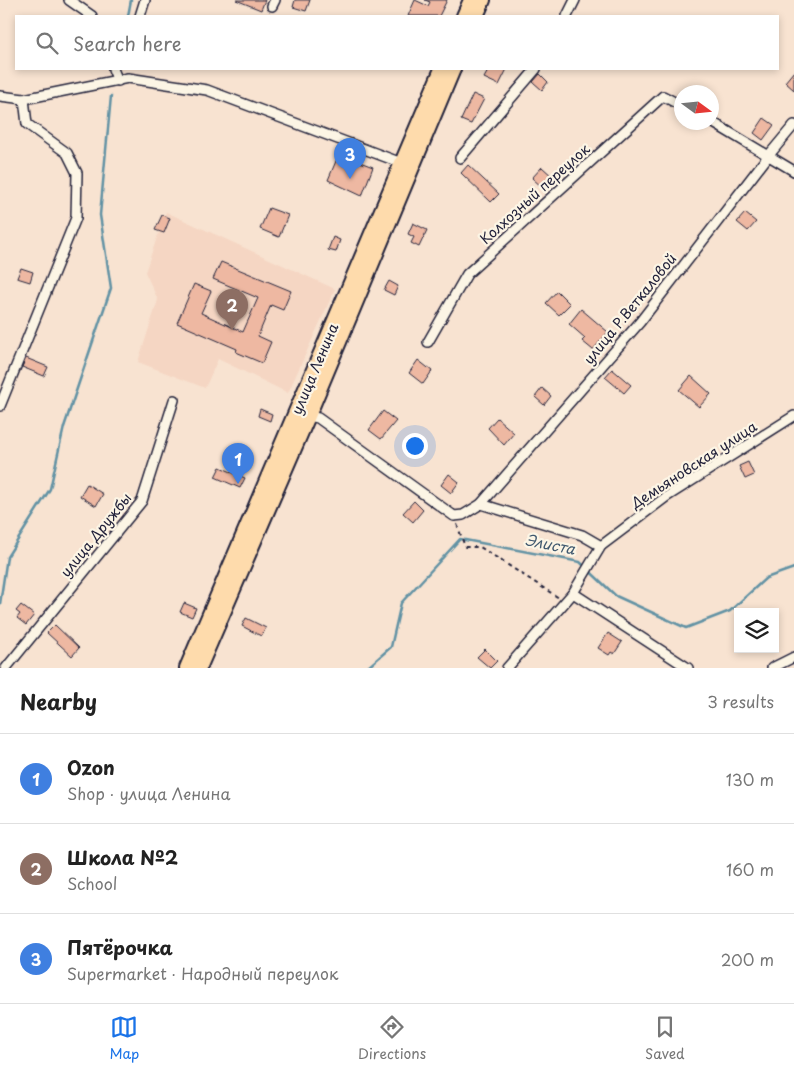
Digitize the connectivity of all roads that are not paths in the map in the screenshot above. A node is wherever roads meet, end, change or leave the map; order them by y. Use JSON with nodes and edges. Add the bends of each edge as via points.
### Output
{"nodes":[{"id":1,"x":68,"y":0,"type":"edge"},
{"id":2,"x":145,"y":0,"type":"edge"},
{"id":3,"x":471,"y":0,"type":"edge"},
{"id":4,"x":483,"y":0,"type":"edge"},
{"id":5,"x":575,"y":0,"type":"edge"},
{"id":6,"x":90,"y":15,"type":"edge"},
{"id":7,"x":140,"y":15,"type":"edge"},
{"id":8,"x":464,"y":15,"type":"edge"},
{"id":9,"x":476,"y":15,"type":"edge"},
{"id":10,"x":568,"y":15,"type":"edge"},
{"id":11,"x":113,"y":70,"type":"edge"},
{"id":12,"x":130,"y":70,"type":"edge"},
{"id":13,"x":442,"y":70,"type":"edge"},
{"id":14,"x":454,"y":70,"type":"edge"},
{"id":15,"x":535,"y":70,"type":"edge"},
{"id":16,"x":128,"y":78,"type":"junction"},
{"id":17,"x":118,"y":81,"type":"junction"},
{"id":18,"x":0,"y":96,"type":"edge"},
{"id":19,"x":24,"y":99,"type":"junction"},
{"id":20,"x":674,"y":102,"type":"edge"},
{"id":21,"x":794,"y":125,"type":"edge"},
{"id":22,"x":719,"y":126,"type":"edge"},
{"id":23,"x":769,"y":155,"type":"junction"},
{"id":24,"x":460,"y":158,"type":"dead end"},
{"id":25,"x":407,"y":164,"type":"junction"},
{"id":26,"x":794,"y":171,"type":"edge"},
{"id":27,"x":428,"y":342,"type":"dead end"},
{"id":28,"x":174,"y":400,"type":"dead end"},
{"id":29,"x":0,"y":406,"type":"edge"},
{"id":30,"x":302,"y":414,"type":"junction"},
{"id":31,"x":794,"y":416,"type":"edge"},
{"id":32,"x":481,"y":504,"type":"junction"},
{"id":33,"x":602,"y":546,"type":"junction"},
{"id":34,"x":572,"y":593,"type":"junction"},
{"id":35,"x":794,"y":657,"type":"edge"},
{"id":36,"x":6,"y":668,"type":"edge"},
{"id":37,"x":187,"y":668,"type":"edge"},
{"id":38,"x":199,"y":668,"type":"edge"},
{"id":39,"x":506,"y":668,"type":"edge"},
{"id":40,"x":688,"y":668,"type":"edge"},
{"id":41,"x":772,"y":668,"type":"edge"}],
"edges":[{"from":1,"to":6,"type":"street"},
{"from":2,"to":7,"type":"street"},
{"from":3,"to":8,"type":"main road"},
{"from":4,"to":9,"type":"main road"},
{"from":5,"to":10,"type":"street"},
{"from":11,"to":17,"type":"street"},
{"from":12,"to":16,"type":"street"},
{"from":13,"to":25,"type":"main road","name":"улица Ленина"},
{"from":14,"to":25,"type":"main road","name":"улица Ленина"},
{"from":15,"to":24,"type":"street"},
{"from":16,"to":17,"type":"street"},
{"from":16,"to":25,"type":"street","via":[[207,90]]},
{"from":17,"to":19,"type":"street"},
{"from":18,"to":19,"type":"street"},
{"from":19,"to":29,"type":"street","via":[[27,124],[67,152],[77,173],[76,218]]},
{"from":20,"to":27,"type":"street","name":"Колхозный переулок","via":[[663,96],[467,274]]},
{"from":21,"to":23,"type":"street","name":"улица Р.Веткаловой"},
{"from":22,"to":23,"type":"street"},
{"from":23,"to":26,"type":"street"},
{"from":23,"to":32,"type":"street","name":"улица Р.Веткаловой","via":[[640,322]]},
{"from":25,"to":30,"type":"main road","name":"улица Ленина"},
{"from":28,"to":36,"type":"street","name":"улица Дружбы","via":[[142,501]]},
{"from":30,"to":32,"type":"street","via":[[318,418],[454,516],[463,515]]},
{"from":30,"to":37,"type":"main road","name":"улица Ленина"},
{"from":30,"to":38,"type":"main road","name":"улица Ленина"},
{"from":31,"to":33,"type":"street","name":"Демьяновская улица","via":[[666,497]]},
{"from":32,"to":33,"type":"street","via":[[582,535]]},
{"from":33,"to":34,"type":"street","name":"Демьяновская улица"},
{"from":34,"to":39,"type":"street","name":"Демьяновская улица"},
{"from":34,"to":40,"type":"street"},
{"from":35,"to":41,"type":"street"}]}
